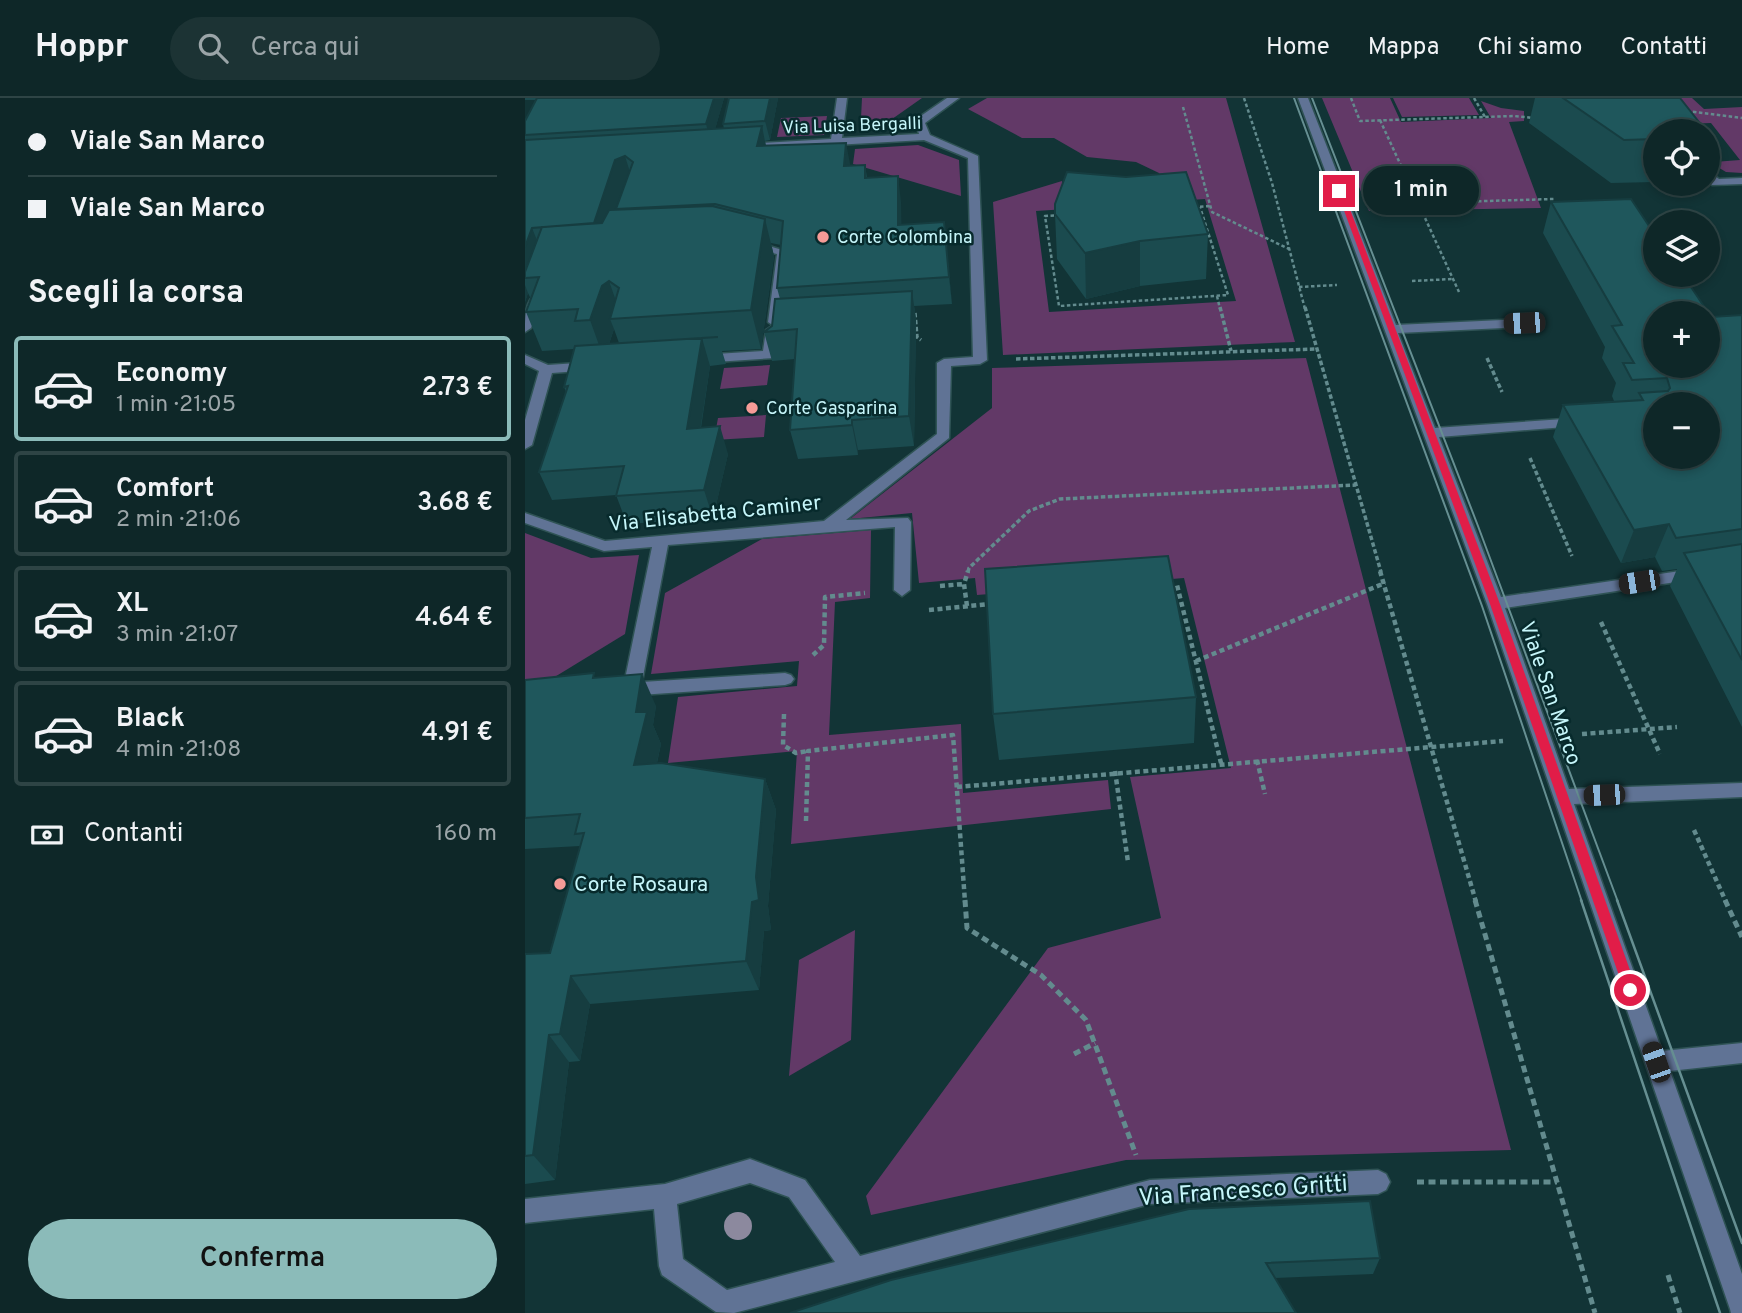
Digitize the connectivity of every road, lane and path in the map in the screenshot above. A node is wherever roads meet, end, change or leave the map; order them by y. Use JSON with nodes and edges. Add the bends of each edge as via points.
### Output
{"nodes":[{"id":1,"x":842,"y":98,"type":"edge"},
{"id":2,"x":954,"y":98,"type":"edge"},
{"id":3,"x":1244,"y":98,"type":"edge"},
{"id":4,"x":1303,"y":98,"type":"edge"},
{"id":5,"x":1350,"y":98,"type":"edge"},
{"id":6,"x":1474,"y":98,"type":"edge"},
{"id":7,"x":1183,"y":107,"type":"dead end"},
{"id":8,"x":1681,"y":111,"type":"edge"},
{"id":9,"x":1485,"y":117,"type":"junction"},
{"id":10,"x":1742,"y":118,"type":"edge"},
{"id":11,"x":1540,"y":119,"type":"dead end"},
{"id":12,"x":1380,"y":120,"type":"junction"},
{"id":13,"x":925,"y":137,"type":"junction"},
{"id":14,"x":836,"y":142,"type":"junction"},
{"id":15,"x":744,"y":148,"type":"edge"},
{"id":16,"x":1742,"y":181,"type":"edge"},
{"id":17,"x":1720,"y":183,"type":"edge"},
{"id":18,"x":1554,"y":199,"type":"edge"},
{"id":19,"x":1418,"y":203,"type":"junction"},
{"id":20,"x":1211,"y":206,"type":"junction"},
{"id":21,"x":1201,"y":207,"type":"junction"},
{"id":22,"x":1187,"y":208,"type":"edge"},
{"id":23,"x":1071,"y":214,"type":"edge"},
{"id":24,"x":734,"y":240,"type":"edge"},
{"id":25,"x":1289,"y":249,"type":"junction"},
{"id":26,"x":541,"y":282,"type":"edge"},
{"id":27,"x":1217,"y":296,"type":"junction"},
{"id":28,"x":1524,"y":323,"type":"dead end"},
{"id":29,"x":1473,"y":325,"type":"junction"},
{"id":30,"x":525,"y":328,"type":"edge"},
{"id":31,"x":1391,"y":329,"type":"junction"},
{"id":32,"x":1316,"y":349,"type":"junction"},
{"id":33,"x":1231,"y":351,"type":"junction"},
{"id":34,"x":525,"y":359,"type":"edge"},
{"id":35,"x":692,"y":360,"type":"edge"},
{"id":36,"x":980,"y":360,"type":"junction"},
{"id":37,"x":612,"y":365,"type":"edge"},
{"id":38,"x":546,"y":369,"type":"junction"},
{"id":39,"x":1600,"y":421,"type":"edge"},
{"id":40,"x":1517,"y":427,"type":"junction"},
{"id":41,"x":1431,"y":433,"type":"junction"},
{"id":42,"x":525,"y":445,"type":"edge"},
{"id":43,"x":1356,"y":485,"type":"junction"},
{"id":44,"x":525,"y":518,"type":"edge"},
{"id":45,"x":828,"y":526,"type":"junction"},
{"id":46,"x":661,"y":542,"type":"junction"},
{"id":47,"x":1742,"y":567,"type":"edge"},
{"id":48,"x":1385,"y":583,"type":"junction"},
{"id":49,"x":964,"y":584,"type":"junction"},
{"id":50,"x":1164,"y":586,"type":"edge"},
{"id":51,"x":902,"y":590,"type":"junction"},
{"id":52,"x":1587,"y":590,"type":"junction"},
{"id":53,"x":993,"y":604,"type":"edge"},
{"id":54,"x":1495,"y":604,"type":"junction"},
{"id":55,"x":967,"y":607,"type":"junction"},
{"id":56,"x":928,"y":610,"type":"dead end"},
{"id":57,"x":1196,"y":661,"type":"junction"},
{"id":58,"x":785,"y":679,"type":"junction"},
{"id":59,"x":632,"y":689,"type":"junction"},
{"id":60,"x":605,"y":691,"type":"edge"},
{"id":61,"x":1677,"y":727,"type":"dead end"},
{"id":62,"x":1649,"y":729,"type":"junction"},
{"id":63,"x":1543,"y":738,"type":"junction"},
{"id":64,"x":1433,"y":746,"type":"junction"},
{"id":65,"x":808,"y":751,"type":"junction"},
{"id":66,"x":1257,"y":761,"type":"junction"},
{"id":67,"x":1221,"y":763,"type":"junction"},
{"id":68,"x":1115,"y":771,"type":"junction"},
{"id":69,"x":957,"y":787,"type":"junction"},
{"id":70,"x":1742,"y":790,"type":"edge"},
{"id":71,"x":1678,"y":793,"type":"junction"},
{"id":72,"x":1265,"y":794,"type":"dead end"},
{"id":73,"x":1563,"y":797,"type":"junction"},
{"id":74,"x":806,"y":821,"type":"dead end"},
{"id":75,"x":1128,"y":862,"type":"dead end"},
{"id":76,"x":1742,"y":937,"type":"edge"},
{"id":77,"x":1095,"y":1043,"type":"junction"},
{"id":78,"x":1742,"y":1053,"type":"edge"},
{"id":79,"x":1074,"y":1054,"type":"dead end"},
{"id":80,"x":1656,"y":1062,"type":"junction"},
{"id":81,"x":1378,"y":1182,"type":"joint"},
{"id":82,"x":1557,"y":1182,"type":"junction"},
{"id":83,"x":1150,"y":1192,"type":"junction"},
{"id":84,"x":665,"y":1196,"type":"junction"},
{"id":85,"x":525,"y":1211,"type":"edge"},
{"id":86,"x":854,"y":1268,"type":"junction"},
{"id":87,"x":1668,"y":1275,"type":"dead end"},
{"id":88,"x":1742,"y":1309,"type":"edge"},
{"id":89,"x":1595,"y":1313,"type":"edge"},
{"id":90,"x":1680,"y":1313,"type":"edge"}],
"edges":[{"from":1,"to":14,"type":"street"},
{"from":2,"to":13,"type":"street","via":[[919,122]]},
{"from":3,"to":25,"type":"path"},
{"from":4,"to":31,"type":"street","name":"Viale San Marco"},
{"from":5,"to":12,"type":"path","via":[[1360,121]]},
{"from":6,"to":9,"type":"path"},
{"from":7,"to":20,"type":"path"},
{"from":8,"to":10,"type":"path"},
{"from":9,"to":11,"type":"path"},
{"from":9,"to":12,"type":"path"},
{"from":12,"to":19,"type":"path"},
{"from":13,"to":14,"type":"street","name":"Via Luisa Bergalli"},
{"from":13,"to":36,"type":"street","name":"Via Luisa Bergalli","via":[[973,156]]},
{"from":14,"to":15,"type":"street","name":"Via Luisa Bergalli"},
{"from":16,"to":17,"type":"street"},
{"from":18,"to":19,"type":"path"},
{"from":19,"to":29,"type":"path"},
{"from":20,"to":21,"type":"path"},
{"from":20,"to":25,"type":"path","via":[[1212,212]]},
{"from":21,"to":22,"type":"path"},
{"from":21,"to":27,"type":"path","via":[[1228,295]]},
{"from":23,"to":27,"type":"path","via":[[1045,216],[1059,306]]},
{"from":24,"to":35,"type":"street","via":[[783,252],[780,321],[769,355]]},
{"from":25,"to":32,"type":"path"},
{"from":26,"to":30,"type":"street"},
{"from":27,"to":33,"type":"path"},
{"from":28,"to":29,"type":"street"},
{"from":29,"to":31,"type":"street"},
{"from":29,"to":40,"type":"path"},
{"from":31,"to":41,"type":"street","name":"Viale San Marco"},
{"from":32,"to":33,"type":"path"},
{"from":32,"to":43,"type":"path"},
{"from":33,"to":36,"type":"path"},
{"from":34,"to":38,"type":"street"},
{"from":36,"to":45,"type":"street","name":"Via Elisabetta Caminer","via":[[944,363],[944,435]]},
{"from":37,"to":38,"type":"street"},
{"from":38,"to":42,"type":"street"},
{"from":39,"to":40,"type":"street"},
{"from":40,"to":41,"type":"street"},
{"from":40,"to":52,"type":"path"},
{"from":41,"to":54,"type":"street","name":"Viale San Marco"},
{"from":43,"to":48,"type":"path"},
{"from":43,"to":49,"type":"path","via":[[1044,503],[969,568]]},
{"from":44,"to":46,"type":"street","name":"Via Elisabetta Caminer","via":[[604,546]]},
{"from":45,"to":46,"type":"street","name":"Via Elisabetta Caminer"},
{"from":45,"to":51,"type":"street","via":[[903,522]]},
{"from":46,"to":59,"type":"street"},
{"from":47,"to":52,"type":"street"},
{"from":48,"to":57,"type":"path"},
{"from":48,"to":64,"type":"path"},
{"from":49,"to":51,"type":"path"},
{"from":49,"to":55,"type":"path"},
{"from":50,"to":57,"type":"path","via":[[1177,585]]},
{"from":51,"to":58,"type":"path","via":[[825,597],[824,645]]},
{"from":52,"to":54,"type":"street"},
{"from":52,"to":62,"type":"path"},
{"from":53,"to":55,"type":"path"},
{"from":54,"to":63,"type":"street","name":"Viale San Marco"},
{"from":55,"to":56,"type":"path"},
{"from":57,"to":67,"type":"path"},
{"from":58,"to":59,"type":"street"},
{"from":58,"to":65,"type":"path","via":[[783,746]]},
{"from":59,"to":60,"type":"street"},
{"from":61,"to":62,"type":"path"},
{"from":62,"to":63,"type":"path"},
{"from":62,"to":71,"type":"path"},
{"from":63,"to":64,"type":"path"},
{"from":63,"to":73,"type":"street","name":"Viale San Marco"},
{"from":64,"to":66,"type":"path"},
{"from":64,"to":82,"type":"path"},
{"from":65,"to":69,"type":"path","via":[[953,735]]},
{"from":65,"to":74,"type":"path"},
{"from":66,"to":67,"type":"path"},
{"from":66,"to":72,"type":"path"},
{"from":67,"to":68,"type":"path"},
{"from":68,"to":69,"type":"path"},
{"from":68,"to":75,"type":"path"},
{"from":69,"to":77,"type":"path","via":[[967,928],[1041,975],[1086,1020]]},
{"from":70,"to":71,"type":"street"},
{"from":71,"to":73,"type":"street"},
{"from":71,"to":76,"type":"path"},
{"from":73,"to":80,"type":"street","name":"Viale San Marco"},
{"from":77,"to":79,"type":"path"},
{"from":77,"to":83,"type":"path"},
{"from":78,"to":80,"type":"street"},
{"from":80,"to":88,"type":"street","name":"Viale San Marco"},
{"from":81,"to":82,"type":"path","name":"Via Francesco Gritti"},
{"from":81,"to":83,"type":"street","name":"Via Francesco Gritti"},
{"from":82,"to":89,"type":"path"},
{"from":83,"to":86,"type":"street","name":"Via Francesco Gritti"},
{"from":84,"to":85,"type":"street"},
{"from":84,"to":86,"type":"street","via":[[750,1171],[797,1188]]},
{"from":84,"to":86,"type":"street","name":"Via Francesco Gritti","via":[[671,1266],[725,1303]]},
{"from":87,"to":90,"type":"path"}]}
